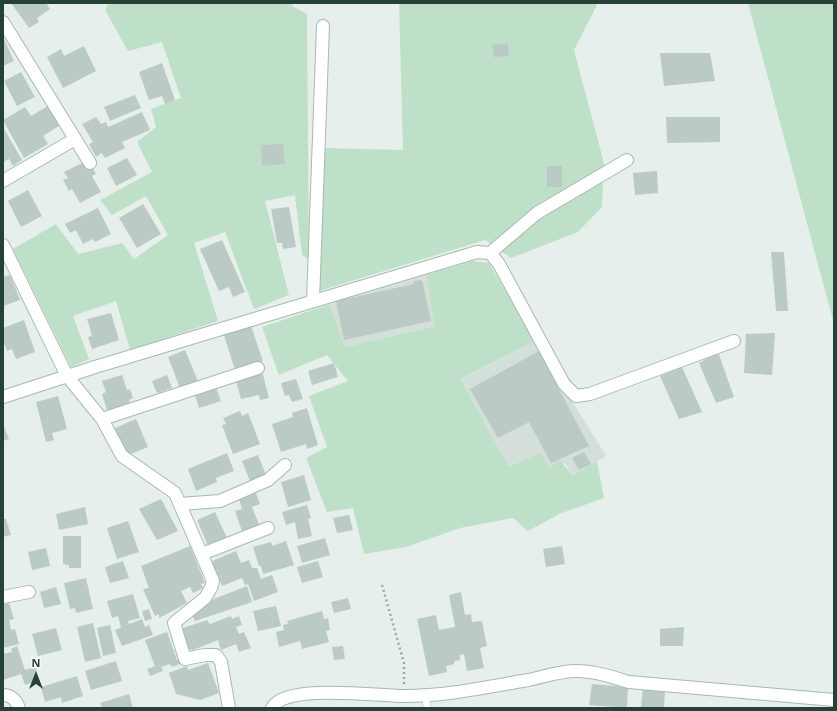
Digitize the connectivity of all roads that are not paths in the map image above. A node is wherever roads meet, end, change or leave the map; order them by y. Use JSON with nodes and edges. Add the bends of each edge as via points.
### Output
{"nodes":[{"id":1,"x":3,"y":22,"type":"edge"},
{"id":2,"x":323,"y":26,"type":"dead end"},
{"id":3,"x":75,"y":139,"type":"junction"},
{"id":4,"x":627,"y":160,"type":"dead end"},
{"id":5,"x":90,"y":163,"type":"dead end"},
{"id":6,"x":3,"y":181,"type":"edge"},
{"id":7,"x":3,"y":245,"type":"edge"},
{"id":8,"x":490,"y":253,"type":"junction"},
{"id":9,"x":313,"y":301,"type":"junction"},
{"id":10,"x":734,"y":341,"type":"dead end"},
{"id":11,"x":258,"y":368,"type":"dead end"},
{"id":12,"x":66,"y":376,"type":"junction"},
{"id":13,"x":3,"y":398,"type":"edge"},
{"id":14,"x":102,"y":419,"type":"junction"},
{"id":15,"x":285,"y":465,"type":"dead end"},
{"id":16,"x":180,"y":504,"type":"junction"},
{"id":17,"x":268,"y":528,"type":"dead end"},
{"id":18,"x":202,"y":554,"type":"junction"},
{"id":19,"x":29,"y":592,"type":"dead end"},
{"id":20,"x":3,"y":597,"type":"edge"},
{"id":21,"x":3,"y":695,"type":"edge"},
{"id":22,"x":426,"y":696,"type":"junction"},
{"id":23,"x":834,"y":700,"type":"edge"},
{"id":24,"x":20,"y":708,"type":"edge"},
{"id":25,"x":229,"y":708,"type":"edge"},
{"id":26,"x":272,"y":708,"type":"edge"},
{"id":27,"x":427,"y":708,"type":"edge"}],
"edges":[{"from":1,"to":3,"type":"street"},
{"from":2,"to":9,"type":"street"},
{"from":3,"to":5,"type":"street"},
{"from":3,"to":6,"type":"street"},
{"from":4,"to":8,"type":"street","via":[[537,213]]},
{"from":7,"to":12,"type":"street"},
{"from":8,"to":9,"type":"street","via":[[477,252]]},
{"from":8,"to":10,"type":"street","via":[[499,264],[564,384],[576,396],[590,394]]},
{"from":9,"to":12,"type":"street"},
{"from":11,"to":14,"type":"street"},
{"from":12,"to":13,"type":"street"},
{"from":12,"to":14,"type":"street"},
{"from":14,"to":16,"type":"street","via":[[122,456],[175,492]]},
{"from":15,"to":16,"type":"street","via":[[268,480],[220,501]]},
{"from":16,"to":18,"type":"street"},
{"from":17,"to":18,"type":"street"},
{"from":18,"to":25,"type":"street","via":[[213,582],[211,588],[205,598],[174,623],[185,659],[216,655],[221,662]]},
{"from":19,"to":20,"type":"street"},
{"from":21,"to":24,"type":"street","via":[[10,695]]},
{"from":22,"to":23,"type":"street","via":[[447,695],[575,671],[603,674],[629,682]]},
{"from":22,"to":26,"type":"street","via":[[305,693],[283,698]]},
{"from":22,"to":27,"type":"lane"}]}
